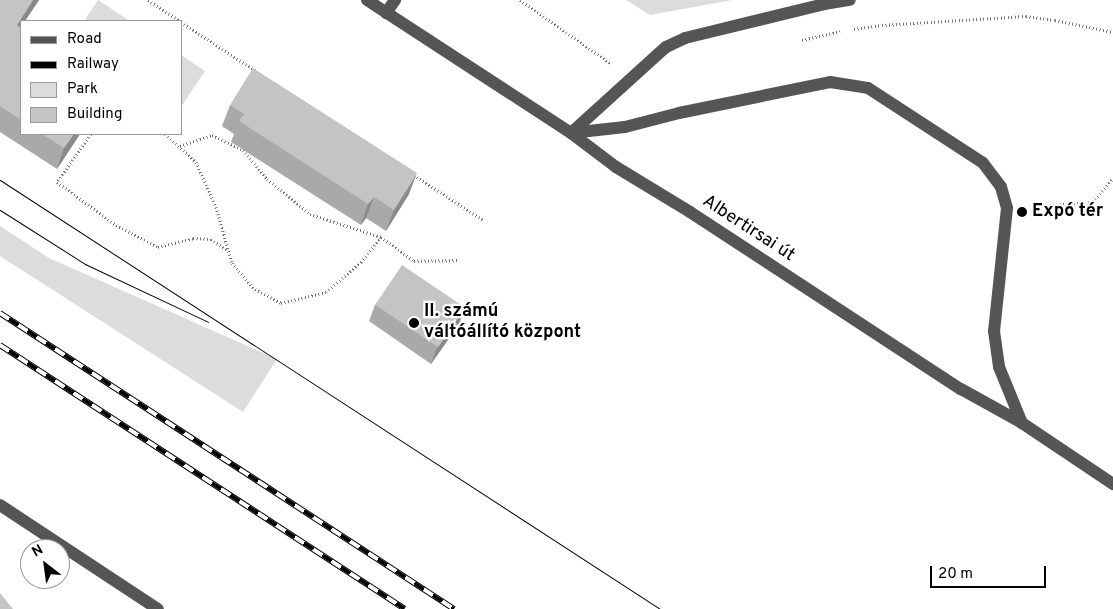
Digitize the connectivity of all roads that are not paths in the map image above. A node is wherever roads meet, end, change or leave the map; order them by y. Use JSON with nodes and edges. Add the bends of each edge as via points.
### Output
{"nodes":[{"id":1,"x":367,"y":0,"type":"edge"},
{"id":2,"x":395,"y":0,"type":"edge"},
{"id":3,"x":850,"y":0,"type":"edge"},
{"id":4,"x":386,"y":13,"type":"junction"},
{"id":5,"x":571,"y":134,"type":"junction"},
{"id":6,"x":1022,"y":423,"type":"junction"},
{"id":7,"x":1113,"y":484,"type":"edge"},
{"id":8,"x":0,"y":505,"type":"edge"},
{"id":9,"x":158,"y":609,"type":"edge"}],
"edges":[{"from":1,"to":4,"type":"street","name":"Albertirsai út"},
{"from":2,"to":4,"type":"street"},
{"from":3,"to":5,"type":"street","via":[[685,38],[666,47]]},
{"from":4,"to":5,"type":"street","name":"Albertirsai út"},
{"from":5,"to":6,"type":"street","name":"Albertirsai út","via":[[616,167],[961,389]]},
{"from":5,"to":6,"type":"street","via":[[625,127],[830,82],[868,88],[983,163],[1001,187],[1006,208],[994,331],[999,368]]},
{"from":6,"to":7,"type":"street","name":"Albertirsai út"},
{"from":8,"to":9,"type":"street"}]}
